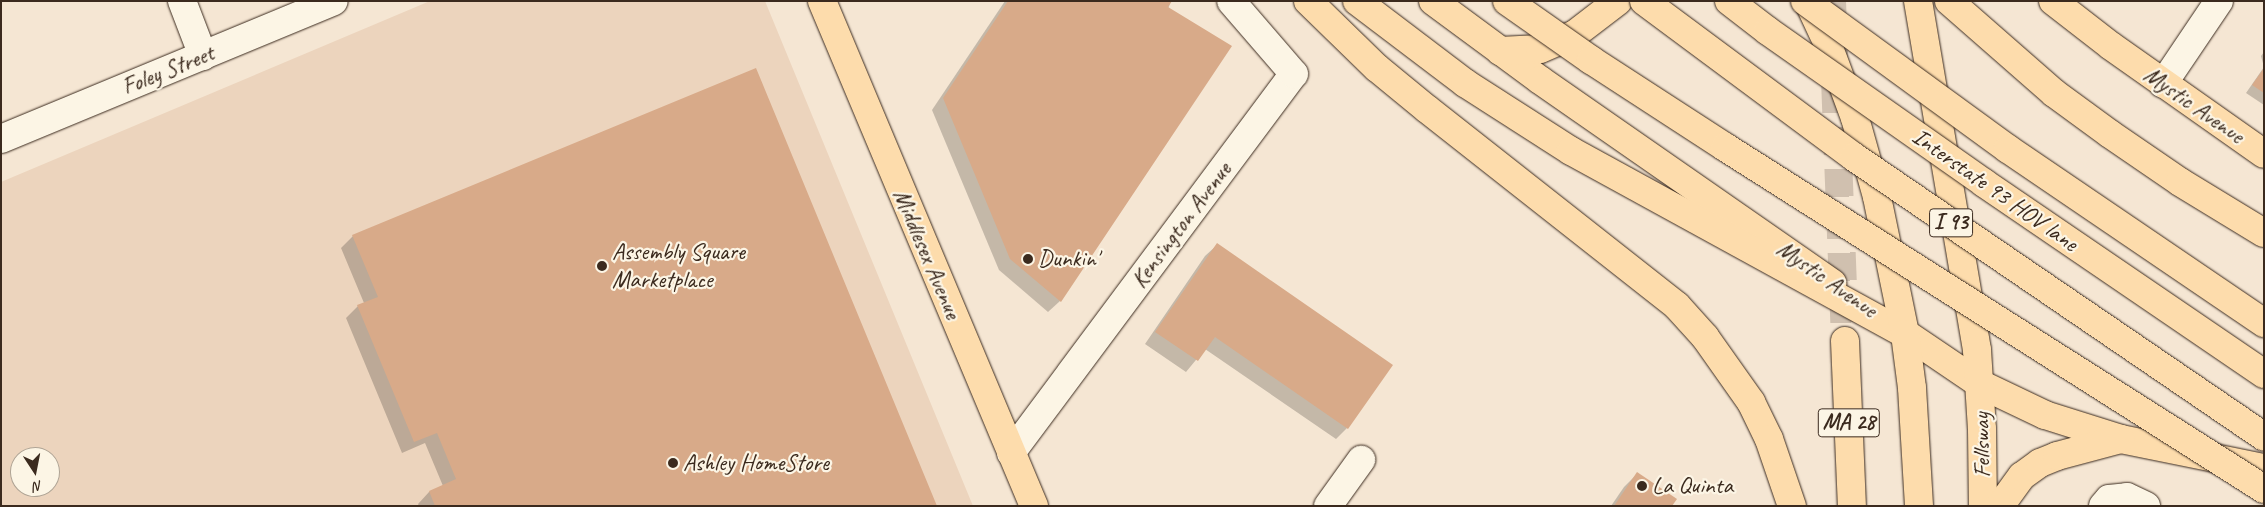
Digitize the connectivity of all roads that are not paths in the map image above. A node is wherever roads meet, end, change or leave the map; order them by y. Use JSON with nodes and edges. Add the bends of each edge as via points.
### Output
{"nodes":[{"id":1,"x":182,"y":1,"type":"edge"},
{"id":2,"x":334,"y":1,"type":"edge"},
{"id":3,"x":822,"y":1,"type":"edge"},
{"id":4,"x":1230,"y":1,"type":"edge"},
{"id":5,"x":1308,"y":1,"type":"edge"},
{"id":6,"x":1357,"y":1,"type":"edge"},
{"id":7,"x":1433,"y":1,"type":"edge"},
{"id":8,"x":1507,"y":1,"type":"edge"},
{"id":9,"x":1618,"y":1,"type":"edge"},
{"id":10,"x":1644,"y":1,"type":"edge"},
{"id":11,"x":1729,"y":1,"type":"edge"},
{"id":12,"x":1806,"y":1,"type":"edge"},
{"id":13,"x":1826,"y":1,"type":"edge"},
{"id":14,"x":1918,"y":1,"type":"edge"},
{"id":15,"x":1949,"y":1,"type":"edge"},
{"id":16,"x":2053,"y":1,"type":"edge"},
{"id":17,"x":2219,"y":1,"type":"edge"},
{"id":18,"x":1500,"y":51,"type":"junction"},
{"id":19,"x":203,"y":56,"type":"junction"},
{"id":20,"x":1888,"y":62,"type":"junction"},
{"id":21,"x":2163,"y":84,"type":"junction"},
{"id":22,"x":1,"y":139,"type":"edge"},
{"id":23,"x":2264,"y":154,"type":"edge"},
{"id":24,"x":2264,"y":233,"type":"edge"},
{"id":25,"x":2264,"y":323,"type":"edge"},
{"id":26,"x":1905,"y":334,"type":"junction"},
{"id":27,"x":1845,"y":341,"type":"tunnel mouth"},
{"id":28,"x":2264,"y":374,"type":"edge"},
{"id":29,"x":1980,"y":384,"type":"junction"},
{"id":30,"x":2264,"y":437,"type":"edge"},
{"id":31,"x":2121,"y":439,"type":"junction"},
{"id":32,"x":1011,"y":453,"type":"junction"},
{"id":33,"x":1361,"y":460,"type":"dead end"},
{"id":34,"x":2257,"y":464,"type":"edge"},
{"id":35,"x":2264,"y":489,"type":"edge"},
{"id":36,"x":2106,"y":503,"type":"edge"},
{"id":37,"x":1034,"y":506,"type":"edge"},
{"id":38,"x":1328,"y":506,"type":"edge"},
{"id":39,"x":1792,"y":506,"type":"edge"},
{"id":40,"x":1852,"y":506,"type":"edge"},
{"id":41,"x":1919,"y":506,"type":"edge"},
{"id":42,"x":1983,"y":506,"type":"edge"},
{"id":43,"x":2000,"y":506,"type":"edge"},
{"id":44,"x":2146,"y":506,"type":"edge"}],
"edges":[{"from":1,"to":19,"type":"street"},
{"from":2,"to":19,"type":"street","name":"Foley Street"},
{"from":3,"to":32,"type":"main road","name":"Middlesex Avenue"},
{"from":4,"to":32,"type":"street","name":"Kensington Avenue","via":[[1294,74]]},
{"from":5,"to":39,"type":"main road","via":[[1377,68],[1677,306],[1705,337],[1751,402],[1769,440]]},
{"from":6,"to":26,"type":"main road","via":[[1465,83],[1571,150]]},
{"from":7,"to":18,"type":"main road","name":"Mystic Avenue"},
{"from":8,"to":35,"type":"main road","bridge":true,"via":[[1725,147]]},
{"from":9,"to":18,"type":"main road","via":[[1575,34],[1549,46]]},
{"from":10,"to":30,"type":"main road","number":"I 93","bridge":true,"via":[[1854,157]]},
{"from":11,"to":28,"type":"main road","name":"Interstate 93 HOV lane","number":"I 93","bridge":true,"via":[[1976,178]]},
{"from":12,"to":20,"type":"main road","bridge":true},
{"from":12,"to":26,"type":"main road","via":[[1827,42],[1855,118],[1877,197]]},
{"from":13,"to":20,"type":"main road","bridge":true},
{"from":14,"to":29,"type":"main road","name":"Fellsway","via":[[1970,301]]},
{"from":15,"to":24,"type":"main road","via":[[2054,93],[2180,182]]},
{"from":16,"to":21,"type":"main road","name":"Mystic Avenue"},
{"from":17,"to":21,"type":"street"},
{"from":18,"to":26,"type":"main road","name":"Mystic Avenue"},
{"from":19,"to":22,"type":"street","name":"Foley Street"},
{"from":20,"to":25,"type":"main road","bridge":true,"via":[[2008,149]]},
{"from":21,"to":23,"type":"main road","name":"Mystic Avenue"},
{"from":26,"to":29,"type":"main road","name":"Mystic Avenue"},
{"from":26,"to":41,"type":"main road","via":[[1912,388]]},
{"from":27,"to":40,"type":"main road","number":"MA 28"},
{"from":29,"to":31,"type":"main road","name":"Mystic Avenue","via":[[2045,415]]},
{"from":29,"to":42,"type":"main road","name":"Fellsway"},
{"from":31,"to":34,"type":"main road","name":"Mystic Avenue"},
{"from":31,"to":43,"type":"main road","via":[[2040,463],[2022,476]]},
{"from":32,"to":37,"type":"main road","name":"Middlesex Avenue"},
{"from":33,"to":38,"type":"street"},
{"from":36,"to":44,"type":"street","via":[[2127,498]]}]}
